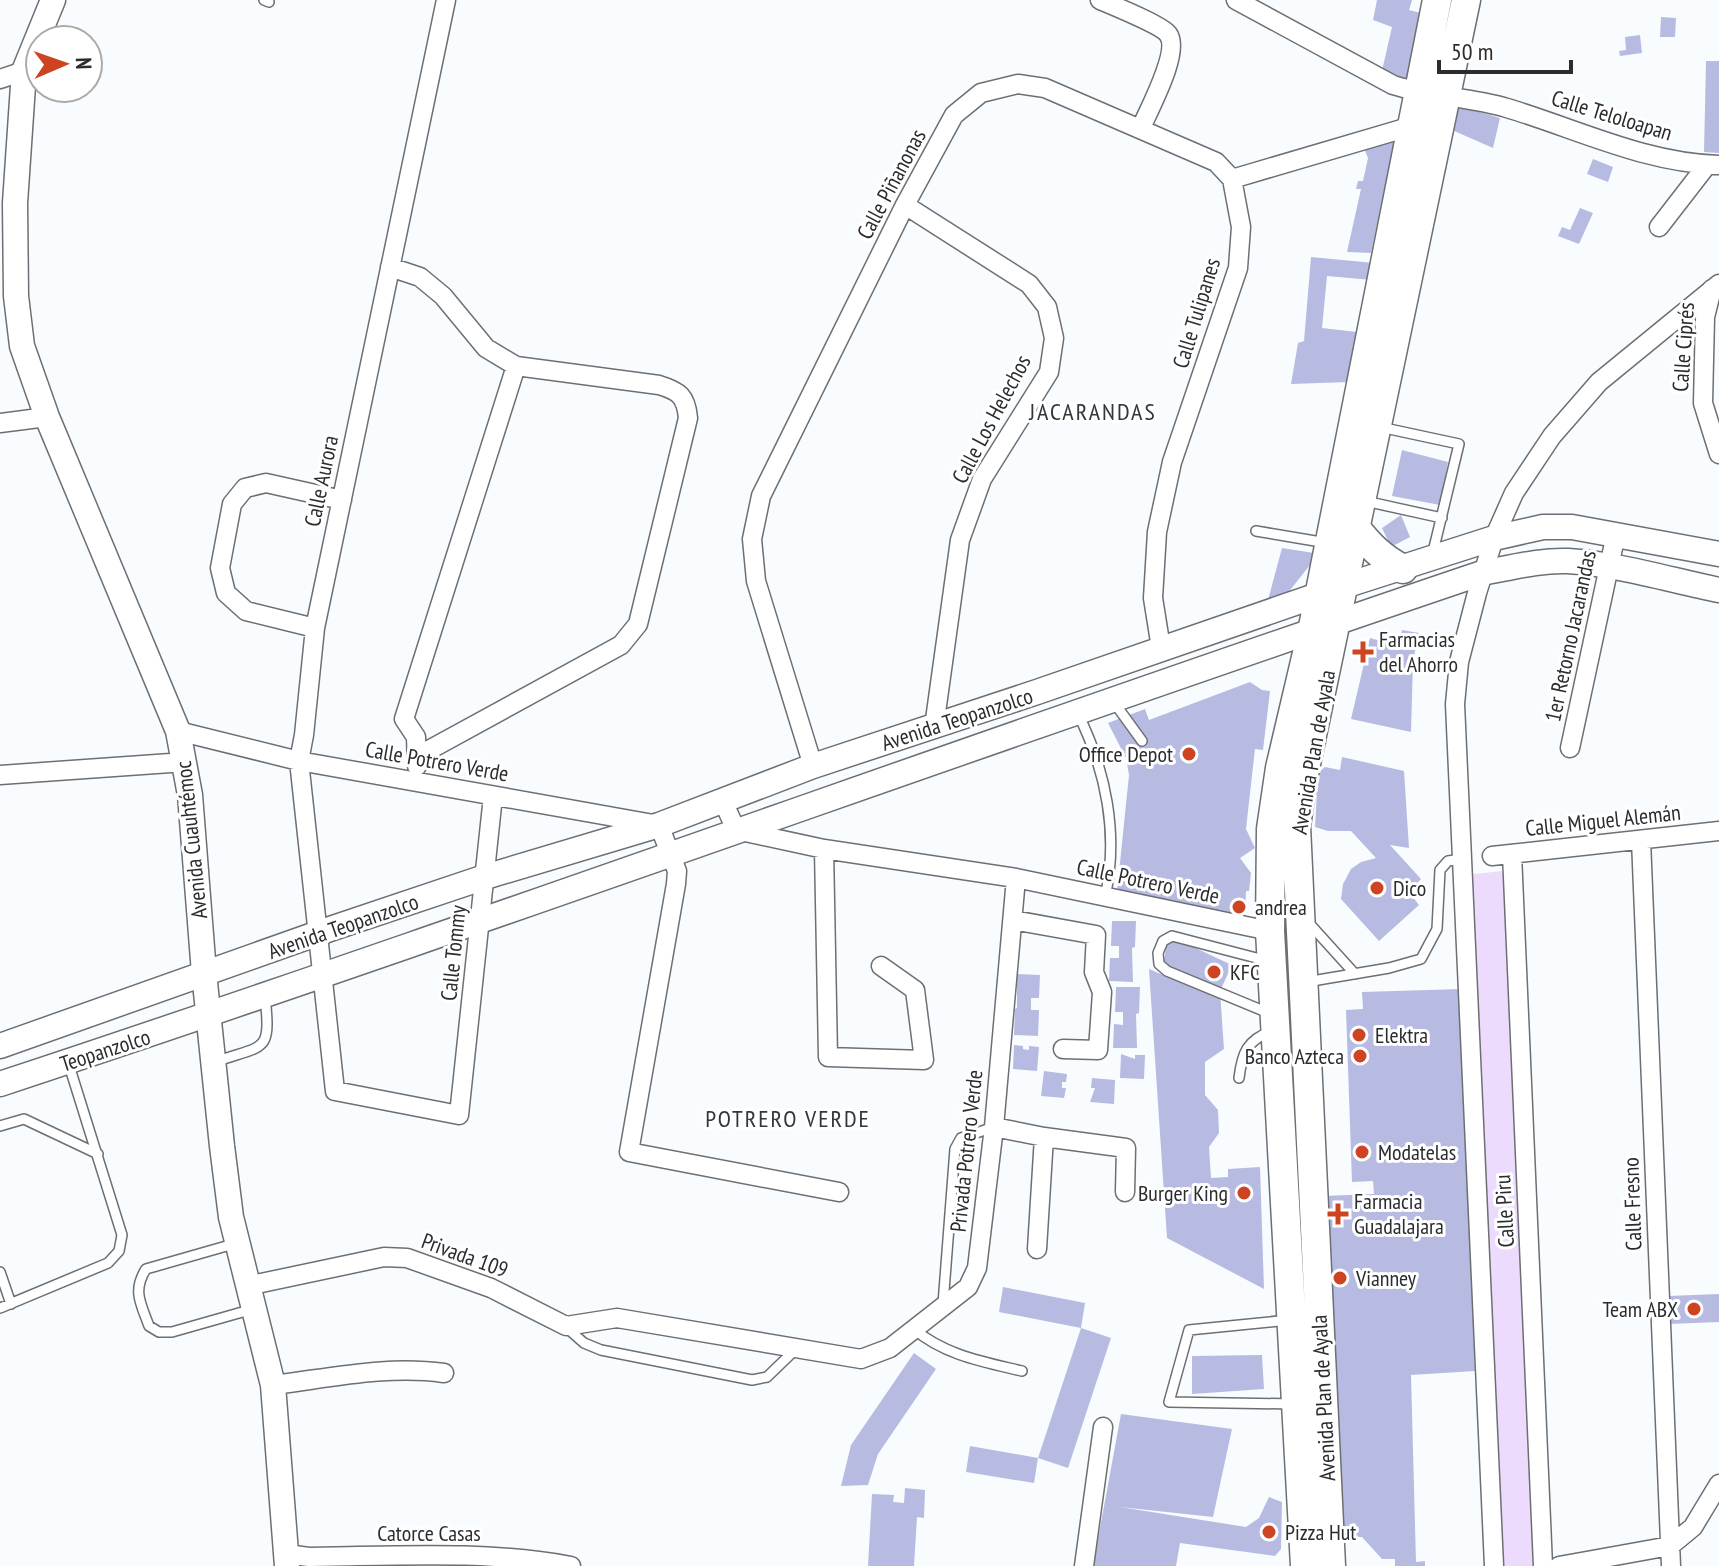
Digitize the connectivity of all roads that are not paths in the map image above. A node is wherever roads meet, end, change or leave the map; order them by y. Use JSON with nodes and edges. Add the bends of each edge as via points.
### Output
{"nodes":[{"id":1,"x":53,"y":0,"type":"edge"},
{"id":2,"x":446,"y":0,"type":"edge"},
{"id":3,"x":1100,"y":0,"type":"edge"},
{"id":4,"x":1236,"y":0,"type":"edge"},
{"id":5,"x":1437,"y":0,"type":"edge"},
{"id":6,"x":1466,"y":0,"type":"edge"},
{"id":7,"x":43,"y":24,"type":"edge"},
{"id":8,"x":24,"y":71,"type":"joint"},
{"id":9,"x":0,"y":79,"type":"edge"},
{"id":10,"x":1432,"y":96,"type":"junction"},
{"id":11,"x":1141,"y":128,"type":"junction"},
{"id":12,"x":1425,"y":128,"type":"junction"},
{"id":13,"x":1713,"y":165,"type":"edge"},
{"id":14,"x":1232,"y":179,"type":"junction"},
{"id":15,"x":905,"y":205,"type":"junction"},
{"id":16,"x":1659,"y":227,"type":"dead end"},
{"id":17,"x":390,"y":267,"type":"junction"},
{"id":18,"x":1716,"y":286,"type":"edge"},
{"id":19,"x":516,"y":366,"type":"junction"},
{"id":20,"x":47,"y":417,"type":"junction"},
{"id":21,"x":0,"y":423,"type":"edge"},
{"id":22,"x":1377,"y":426,"type":"junction"},
{"id":23,"x":1719,"y":454,"type":"edge"},
{"id":24,"x":342,"y":500,"type":"junction"},
{"id":25,"x":1359,"y":514,"type":"junction"},
{"id":26,"x":1442,"y":518,"type":"junction"},
{"id":27,"x":1256,"y":531,"type":"dead end"},
{"id":28,"x":1616,"y":534,"type":"junction"},
{"id":29,"x":1494,"y":538,"type":"junction"},
{"id":30,"x":1330,"y":543,"type":"junction"},
{"id":31,"x":1719,"y":554,"type":"edge"},
{"id":32,"x":1432,"y":560,"type":"junction"},
{"id":33,"x":1609,"y":567,"type":"junction"},
{"id":34,"x":1403,"y":569,"type":"junction"},
{"id":35,"x":1482,"y":573,"type":"junction"},
{"id":36,"x":1332,"y":590,"type":"junction"},
{"id":37,"x":1719,"y":590,"type":"edge"},
{"id":38,"x":1324,"y":627,"type":"junction"},
{"id":39,"x":315,"y":628,"type":"junction"},
{"id":40,"x":1161,"y":648,"type":"junction"},
{"id":41,"x":1037,"y":692,"type":"junction"},
{"id":42,"x":1113,"y":701,"type":"junction"},
{"id":43,"x":1078,"y":714,"type":"junction"},
{"id":44,"x":1049,"y":724,"type":"junction"},
{"id":45,"x":934,"y":727,"type":"junction"},
{"id":46,"x":178,"y":731,"type":"junction"},
{"id":47,"x":1142,"y":741,"type":"dead end"},
{"id":48,"x":1570,"y":748,"type":"dead end"},
{"id":49,"x":418,"y":756,"type":"junction"},
{"id":50,"x":299,"y":761,"type":"junction"},
{"id":51,"x":185,"y":762,"type":"junction"},
{"id":52,"x":813,"y":766,"type":"junction"},
{"id":53,"x":0,"y":775,"type":"edge"},
{"id":54,"x":414,"y":781,"type":"junction"},
{"id":55,"x":493,"y":796,"type":"junction"},
{"id":56,"x":723,"y":801,"type":"junction"},
{"id":57,"x":659,"y":825,"type":"junction"},
{"id":58,"x":736,"y":830,"type":"junction"},
{"id":59,"x":1719,"y":831,"type":"edge"},
{"id":60,"x":1641,"y":840,"type":"junction"},
{"id":61,"x":824,"y":849,"type":"junction"},
{"id":62,"x":670,"y":853,"type":"junction"},
{"id":63,"x":1512,"y":854,"type":"junction"},
{"id":64,"x":1492,"y":856,"type":"dead end"},
{"id":65,"x":1462,"y":859,"type":"junction"},
{"id":66,"x":485,"y":877,"type":"junction"},
{"id":67,"x":1016,"y":878,"type":"junction"},
{"id":68,"x":1105,"y":897,"type":"junction"},
{"id":69,"x":1299,"y":913,"type":"junction"},
{"id":70,"x":1013,"y":920,"type":"junction"},
{"id":71,"x":480,"y":922,"type":"junction"},
{"id":72,"x":1270,"y":931,"type":"junction"},
{"id":73,"x":318,"y":934,"type":"junction"},
{"id":74,"x":1271,"y":962,"type":"junction"},
{"id":75,"x":881,"y":966,"type":"dead end"},
{"id":76,"x":204,"y":973,"type":"junction"},
{"id":77,"x":1355,"y":974,"type":"junction"},
{"id":78,"x":324,"y":977,"type":"junction"},
{"id":79,"x":1302,"y":983,"type":"junction"},
{"id":80,"x":265,"y":996,"type":"junction"},
{"id":81,"x":209,"y":1015,"type":"junction"},
{"id":82,"x":1275,"y":1023,"type":"junction"},
{"id":83,"x":0,"y":1046,"type":"edge"},
{"id":84,"x":1063,"y":1049,"type":"dead end"},
{"id":85,"x":68,"y":1062,"type":"junction"},
{"id":86,"x":214,"y":1062,"type":"junction"},
{"id":87,"x":1239,"y":1078,"type":"dead end"},
{"id":88,"x":0,"y":1084,"type":"edge"},
{"id":89,"x":459,"y":1115,"type":"joint"},
{"id":90,"x":0,"y":1126,"type":"edge"},
{"id":91,"x":994,"y":1127,"type":"junction"},
{"id":92,"x":1044,"y":1137,"type":"junction"},
{"id":93,"x":98,"y":1154,"type":"junction"},
{"id":94,"x":839,"y":1192,"type":"dead end"},
{"id":95,"x":1125,"y":1192,"type":"dead end"},
{"id":96,"x":237,"y":1243,"type":"junction"},
{"id":97,"x":1037,"y":1249,"type":"dead end"},
{"id":98,"x":0,"y":1272,"type":"edge"},
{"id":99,"x":250,"y":1297,"type":"junction"},
{"id":100,"x":11,"y":1304,"type":"junction"},
{"id":101,"x":942,"y":1307,"type":"junction"},
{"id":102,"x":0,"y":1308,"type":"edge"},
{"id":103,"x":1293,"y":1320,"type":"junction"},
{"id":104,"x":566,"y":1326,"type":"junction"},
{"id":105,"x":914,"y":1329,"type":"junction"},
{"id":106,"x":797,"y":1348,"type":"junction"},
{"id":107,"x":1022,"y":1371,"type":"dead end"},
{"id":108,"x":444,"y":1373,"type":"dead end"},
{"id":109,"x":273,"y":1385,"type":"junction"},
{"id":110,"x":1297,"y":1404,"type":"junction"},
{"id":111,"x":1103,"y":1427,"type":"dead end"},
{"id":112,"x":1719,"y":1484,"type":"edge"},
{"id":113,"x":1670,"y":1546,"type":"junction"},
{"id":114,"x":286,"y":1560,"type":"edge"},
{"id":115,"x":571,"y":1566,"type":"edge"},
{"id":116,"x":1084,"y":1566,"type":"edge"},
{"id":117,"x":1305,"y":1566,"type":"edge"},
{"id":118,"x":1331,"y":1566,"type":"edge"},
{"id":119,"x":1494,"y":1566,"type":"edge"},
{"id":120,"x":1543,"y":1566,"type":"edge"},
{"id":121,"x":1559,"y":1566,"type":"edge"},
{"id":122,"x":1671,"y":1566,"type":"edge"}],
"edges":[{"from":1,"to":7,"type":"main road","name":"Avenida Cuauhtémoc"},
{"from":2,"to":17,"type":"street","name":"Calle Aurora"},
{"from":3,"to":11,"type":"street","via":[[1167,32],[1173,43]]},
{"from":4,"to":10,"type":"street","name":"Calle Teloloapan","via":[[1393,85]]},
{"from":5,"to":10,"type":"main road","name":"Avenida Plan de Ayala"},
{"from":6,"to":10,"type":"main road","name":"Avenida Plan de Ayala"},
{"from":8,"to":9,"type":"street"},
{"from":8,"to":20,"type":"main road","name":"Avenida Cuauhtémoc","via":[[15,203],[16,296],[22,346]]},
{"from":10,"to":12,"type":"main road","name":"Avenida Plan de Ayala"},
{"from":10,"to":13,"type":"street","name":"Calle Teloloapan","via":[[1503,107],[1653,156]]},
{"from":11,"to":14,"type":"street","name":"Calle Piñanonas","via":[[1216,162]]},
{"from":11,"to":15,"type":"street","name":"Calle Piñanonas","via":[[1045,88],[1018,84],[981,93],[954,115]]},
{"from":12,"to":14,"type":"street"},
{"from":12,"to":22,"type":"main road","name":"Avenida Plan de Ayala"},
{"from":12,"to":30,"type":"main road","name":"Avenida Plan de Ayala"},
{"from":13,"to":16,"type":"street"},
{"from":14,"to":40,"type":"street","name":"Calle Tulipanes","via":[[1241,227],[1238,268],[1172,462],[1157,532],[1153,598]]},
{"from":15,"to":45,"type":"street","name":"Calle Los Helechos","via":[[1029,284],[1047,307],[1054,338],[1049,372],[982,479],[960,540]]},
{"from":15,"to":52,"type":"street","name":"Calle Piñanonas","via":[[761,496],[752,539],[756,581]]},
{"from":17,"to":19,"type":"street","via":[[420,277],[486,348]]},
{"from":17,"to":24,"type":"street","name":"Calle Aurora"},
{"from":18,"to":23,"type":"street","name":"Calle Ciprés","via":[[1705,317],[1703,403]]},
{"from":18,"to":29,"type":"street","via":[[1599,382],[1552,436],[1514,493]]},
{"from":19,"to":49,"type":"street","via":[[404,719],[416,737]]},
{"from":19,"to":49,"type":"street","via":[[659,385],[678,391],[687,401],[688,418],[638,624],[621,645]]},
{"from":20,"to":21,"type":"street"},
{"from":20,"to":46,"type":"main road","name":"Avenida Cuauhtémoc"},
{"from":22,"to":25,"type":"main road","name":"Avenida Plan de Ayala"},
{"from":22,"to":26,"type":"lane","via":[[1459,444]]},
{"from":24,"to":39,"type":"street","name":"Calle Aurora"},
{"from":24,"to":39,"type":"street","via":[[266,483],[245,488],[232,504],[220,568],[226,593],[246,611]]},
{"from":25,"to":26,"type":"lane"},
{"from":25,"to":34,"type":"main road","via":[[1372,548]]},
{"from":25,"to":36,"type":"main road","name":"Avenida Plan de Ayala"},
{"from":26,"to":32,"type":"lane"},
{"from":27,"to":30,"type":"lane"},
{"from":28,"to":29,"type":"main road","name":"Avenida Teopanzolco","via":[[1543,527]]},
{"from":28,"to":31,"type":"main road","name":"Avenida Teopanzolco"},
{"from":28,"to":33,"type":"street","name":"1er Retorno Jacarandas"},
{"from":29,"to":32,"type":"main road","name":"Avenida Teopanzolco"},
{"from":29,"to":35,"type":"street"},
{"from":30,"to":36,"type":"main road","name":"Avenida Plan de Ayala"},
{"from":32,"to":34,"type":"main road","name":"Avenida Teopanzolco"},
{"from":33,"to":35,"type":"main road","name":"Avenida Teopanzolco","via":[[1568,561]]},
{"from":33,"to":37,"type":"main road","name":"Avenida Teopanzolco"},
{"from":33,"to":48,"type":"street","name":"1er Retorno Jacarandas"},
{"from":34,"to":36,"type":"main road","name":"Avenida Teopanzolco"},
{"from":35,"to":38,"type":"main road","name":"Avenida Teopanzolco"},
{"from":35,"to":65,"type":"street","via":[[1459,662],[1455,704]]},
{"from":36,"to":38,"type":"main road","name":"Avenida Plan de Ayala"},
{"from":36,"to":40,"type":"main road","name":"Avenida Teopanzolco"},
{"from":38,"to":42,"type":"main road","name":"Avenida Teopanzolco"},
{"from":38,"to":69,"type":"main road","name":"Avenida Plan de Ayala","via":[[1296,826]]},
{"from":38,"to":72,"type":"main road","name":"Avenida Plan de Ayala","via":[[1280,768],[1271,829]]},
{"from":39,"to":50,"type":"street","name":"Calle Aurora"},
{"from":40,"to":41,"type":"main road","name":"Avenida Teopanzolco"},
{"from":41,"to":44,"type":"main road"},
{"from":41,"to":45,"type":"main road","name":"Avenida Teopanzolco"},
{"from":42,"to":43,"type":"main road","name":"Avenida Teopanzolco"},
{"from":42,"to":47,"type":"lane"},
{"from":43,"to":44,"type":"main road","name":"Avenida Teopanzolco"},
{"from":43,"to":68,"type":"lane","via":[[1103,782],[1110,819]]},
{"from":44,"to":58,"type":"main road","name":"Avenida Teopanzolco"},
{"from":45,"to":52,"type":"main road","name":"Avenida Teopanzolco"},
{"from":46,"to":50,"type":"street","name":"Calle Potrero Verde"},
{"from":46,"to":51,"type":"main road","name":"Avenida Cuauhtémoc"},
{"from":49,"to":54,"type":"street"},
{"from":50,"to":54,"type":"street","name":"Calle Potrero Verde"},
{"from":50,"to":73,"type":"street","name":"Calle Aurora"},
{"from":51,"to":53,"type":"street"},
{"from":51,"to":76,"type":"main road","name":"Avenida Cuauhtémoc"},
{"from":52,"to":56,"type":"main road","name":"Avenida Teopanzolco"},
{"from":54,"to":55,"type":"street","name":"Calle Potrero Verde"},
{"from":55,"to":57,"type":"street","name":"Calle Potrero Verde"},
{"from":55,"to":66,"type":"street","name":"Calle Tommy"},
{"from":56,"to":57,"type":"main road","name":"Avenida Teopanzolco"},
{"from":56,"to":58,"type":"street"},
{"from":57,"to":62,"type":"street"},
{"from":57,"to":66,"type":"main road","name":"Avenida Teopanzolco"},
{"from":58,"to":61,"type":"street","name":"Calle Potrero Verde"},
{"from":58,"to":62,"type":"main road","name":"Avenida Teopanzolco"},
{"from":59,"to":60,"type":"street","name":"Calle Miguel Alemán"},
{"from":60,"to":63,"type":"street","name":"Calle Miguel Alemán"},
{"from":60,"to":113,"type":"street","name":"Calle Fresno"},
{"from":61,"to":67,"type":"street","name":"Calle Potrero Verde"},
{"from":61,"to":75,"type":"street","via":[[828,1057],[924,1060],[915,990]]},
{"from":62,"to":71,"type":"main road","name":"Avenida Teopanzolco"},
{"from":62,"to":94,"type":"street","via":[[676,884],[629,1152]]},
{"from":63,"to":64,"type":"street","name":"Calle Miguel Alemán"},
{"from":63,"to":120,"type":"street","name":"Calle Piru"},
{"from":65,"to":77,"type":"lane","via":[[1448,861],[1440,870],[1437,929],[1421,959]]},
{"from":65,"to":119,"type":"street"},
{"from":66,"to":71,"type":"street","name":"Calle Tommy"},
{"from":66,"to":73,"type":"main road","name":"Avenida Teopanzolco"},
{"from":67,"to":68,"type":"street","name":"Calle Potrero Verde"},
{"from":67,"to":70,"type":"street"},
{"from":68,"to":72,"type":"street","name":"Calle Potrero Verde"},
{"from":69,"to":77,"type":"lane"},
{"from":69,"to":79,"type":"main road","name":"Avenida Plan de Ayala"},
{"from":70,"to":84,"type":"street","via":[[1096,935],[1094,972],[1102,992],[1098,1050]]},
{"from":70,"to":91,"type":"street","name":"Privada Potrero Verde"},
{"from":71,"to":78,"type":"main road","name":"Avenida Teopanzolco"},
{"from":71,"to":89,"type":"street","name":"Calle Tommy"},
{"from":72,"to":74,"type":"main road","name":"Avenida Plan de Ayala"},
{"from":73,"to":76,"type":"main road","name":"Avenida Teopanzolco"},
{"from":73,"to":78,"type":"street","name":"Calle Aurora"},
{"from":74,"to":82,"type":"main road","name":"Avenida Plan de Ayala"},
{"from":74,"to":82,"type":"lane","via":[[1172,936],[1158,953],[1159,964],[1167,971]]},
{"from":76,"to":81,"type":"main road","name":"Avenida Cuauhtémoc"},
{"from":76,"to":83,"type":"main road","name":"Teopanzolco"},
{"from":77,"to":79,"type":"lane"},
{"from":78,"to":80,"type":"main road","name":"Avenida Teopanzolco"},
{"from":78,"to":89,"type":"street","name":"Calle Aurora","via":[[335,1091]]},
{"from":79,"to":118,"type":"main road","name":"Avenida Plan de Ayala"},
{"from":80,"to":81,"type":"main road","name":"Avenida Teopanzolco"},
{"from":80,"to":86,"type":"lane","via":[[266,1041]]},
{"from":81,"to":85,"type":"main road","name":"Teopanzolco"},
{"from":81,"to":86,"type":"main road","name":"Avenida Cuauhtémoc"},
{"from":82,"to":87,"type":"lane","via":[[1242,1052]]},
{"from":82,"to":103,"type":"main road","name":"Avenida Plan de Ayala","via":[[1281,1207]]},
{"from":85,"to":88,"type":"main road","name":"Teopanzolco"},
{"from":85,"to":93,"type":"lane"},
{"from":86,"to":96,"type":"main road","name":"Avenida Cuauhtémoc"},
{"from":90,"to":93,"type":"lane","via":[[24,1119]]},
{"from":91,"to":92,"type":"street"},
{"from":91,"to":101,"type":"street","name":"Privada Potrero Verde","via":[[977,1268],[968,1287]]},
{"from":91,"to":101,"type":"lane","via":[[961,1138],[955,1149]]},
{"from":92,"to":95,"type":"street","via":[[1126,1148]]},
{"from":92,"to":97,"type":"street"},
{"from":93,"to":100,"type":"lane","via":[[122,1235],[119,1251],[108,1263]]},
{"from":96,"to":99,"type":"main road","name":"Avenida Cuauhtémoc"},
{"from":96,"to":99,"type":"lane","via":[[146,1269],[138,1296],[149,1326],[159,1332],[172,1332]]},
{"from":98,"to":100,"type":"lane"},
{"from":99,"to":104,"type":"street","name":"Privada 109","via":[[384,1257],[407,1258],[491,1288]]},
{"from":99,"to":109,"type":"main road","name":"Avenida Cuauhtémoc"},
{"from":100,"to":102,"type":"lane"},
{"from":101,"to":105,"type":"street","name":"Privada Potrero Verde"},
{"from":103,"to":110,"type":"main road","name":"Avenida Plan de Ayala"},
{"from":103,"to":110,"type":"lane","via":[[1189,1330],[1169,1402]]},
{"from":104,"to":106,"type":"street","via":[[617,1318]]},
{"from":104,"to":106,"type":"lane","via":[[601,1350],[752,1380],[767,1377]]},
{"from":105,"to":106,"type":"street","name":"Privada Potrero Verde","via":[[890,1348],[861,1359]]},
{"from":105,"to":107,"type":"lane","via":[[929,1342],[972,1359]]},
{"from":108,"to":109,"type":"street","via":[[388,1370]]},
{"from":109,"to":114,"type":"main road","name":"Avenida Cuauhtémoc"},
{"from":110,"to":117,"type":"main road","name":"Avenida Plan de Ayala"},
{"from":111,"to":116,"type":"street"},
{"from":112,"to":113,"type":"street","via":[[1693,1527]]},
{"from":113,"to":121,"type":"street"},
{"from":113,"to":122,"type":"street","name":"Calle Fresno"},
{"from":114,"to":115,"type":"street","name":"Catorce Casas","via":[[468,1556]]}]}
